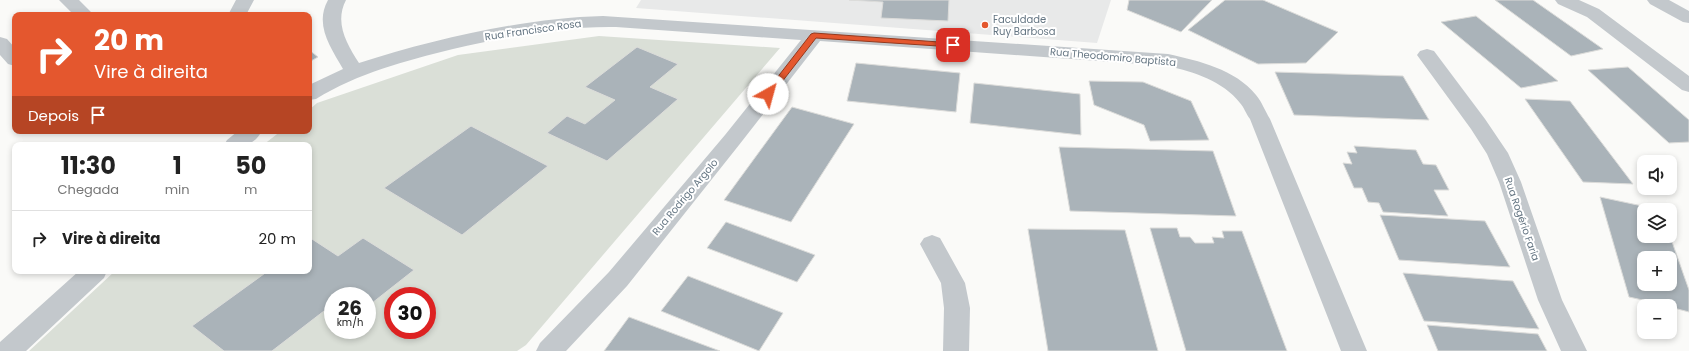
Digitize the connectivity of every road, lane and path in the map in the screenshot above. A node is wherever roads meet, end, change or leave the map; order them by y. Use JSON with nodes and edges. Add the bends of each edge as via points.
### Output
{"nodes":[{"id":1,"x":68,"y":0,"type":"edge"},
{"id":2,"x":245,"y":0,"type":"edge"},
{"id":3,"x":337,"y":0,"type":"edge"},
{"id":4,"x":1564,"y":0,"type":"edge"},
{"id":5,"x":1656,"y":0,"type":"edge"},
{"id":6,"x":82,"y":12,"type":"edge"},
{"id":7,"x":239,"y":12,"type":"edge"},
{"id":8,"x":1689,"y":18,"type":"edge"},
{"id":9,"x":814,"y":36,"type":"junction"},
{"id":10,"x":0,"y":43,"type":"edge"},
{"id":11,"x":1427,"y":55,"type":"dead end"},
{"id":12,"x":12,"y":57,"type":"edge"},
{"id":13,"x":355,"y":72,"type":"junction"},
{"id":14,"x":1689,"y":86,"type":"edge"},
{"id":15,"x":312,"y":93,"type":"edge"},
{"id":16,"x":248,"y":134,"type":"edge"},
{"id":17,"x":239,"y":142,"type":"edge"},
{"id":18,"x":932,"y":244,"type":"dead end"},
{"id":19,"x":92,"y":274,"type":"edge"},
{"id":20,"x":8,"y":351,"type":"edge"},
{"id":21,"x":549,"y":351,"type":"edge"},
{"id":22,"x":956,"y":351,"type":"edge"},
{"id":23,"x":1354,"y":351,"type":"edge"},
{"id":24,"x":1574,"y":351,"type":"edge"}],
"edges":[{"from":1,"to":6,"type":"street"},
{"from":2,"to":7,"type":"street"},
{"from":3,"to":13,"type":"street","via":[[332,12],[332,28]]},
{"from":4,"to":14,"type":"street","via":[[1593,13]]},
{"from":5,"to":8,"type":"street"},
{"from":9,"to":13,"type":"street","name":"Rua Francisco Rosa","via":[[641,23],[591,22],[501,32],[389,60]]},
{"from":9,"to":21,"type":"street","name":"Rua Rodrigo Argolo","via":[[618,279]]},
{"from":9,"to":23,"type":"street","name":"Rua Theodomiro Baptista","via":[[1168,60],[1191,64],[1214,74],[1249,100],[1260,119]]},
{"from":10,"to":12,"type":"street"},
{"from":11,"to":24,"type":"street","name":"Rua Rogério Faria","via":[[1497,153],[1510,182],[1550,300]]},
{"from":13,"to":15,"type":"street","name":"Rua Francisco Rosa"},
{"from":16,"to":17,"type":"street"},
{"from":18,"to":22,"type":"street","via":[[953,283],[957,308]]},
{"from":19,"to":20,"type":"street"}]}
